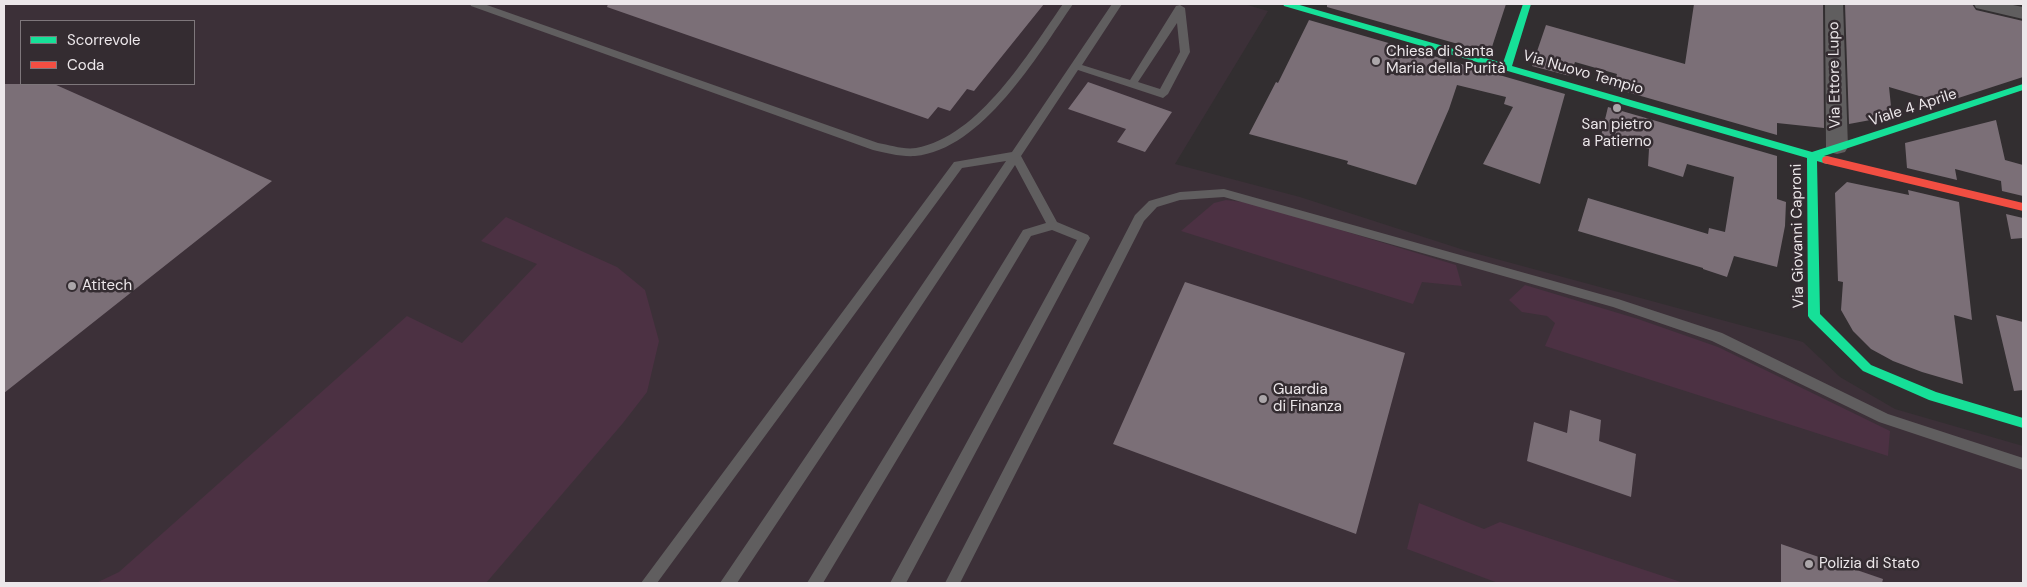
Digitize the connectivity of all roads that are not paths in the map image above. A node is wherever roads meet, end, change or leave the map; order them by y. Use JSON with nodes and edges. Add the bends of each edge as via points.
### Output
{"nodes":[{"id":1,"x":475,"y":4,"type":"edge"},
{"id":2,"x":1068,"y":4,"type":"edge"},
{"id":3,"x":1117,"y":4,"type":"edge"},
{"id":4,"x":1287,"y":4,"type":"edge"},
{"id":5,"x":1527,"y":4,"type":"edge"},
{"id":6,"x":1834,"y":4,"type":"edge"},
{"id":7,"x":1983,"y":4,"type":"edge"},
{"id":8,"x":1179,"y":7,"type":"edge"},
{"id":9,"x":2023,"y":13,"type":"edge"},
{"id":10,"x":1075,"y":66,"type":"junction"},
{"id":11,"x":1507,"y":67,"type":"junction"},
{"id":12,"x":1132,"y":84,"type":"junction"},
{"id":13,"x":2023,"y":87,"type":"edge"},
{"id":14,"x":1838,"y":147,"type":"junction"},
{"id":15,"x":1015,"y":155,"type":"junction"},
{"id":16,"x":1812,"y":156,"type":"junction"},
{"id":17,"x":2023,"y":207,"type":"edge"},
{"id":18,"x":1053,"y":225,"type":"junction"},
{"id":19,"x":2023,"y":423,"type":"edge"},
{"id":20,"x":2023,"y":465,"type":"edge"},
{"id":21,"x":648,"y":583,"type":"edge"},
{"id":22,"x":728,"y":583,"type":"edge"},
{"id":23,"x":814,"y":583,"type":"edge"},
{"id":24,"x":898,"y":583,"type":"edge"},
{"id":25,"x":952,"y":583,"type":"edge"}],
"edges":[{"from":1,"to":2,"type":"lane","via":[[877,147],[918,152],[957,137],[990,110]]},
{"from":3,"to":10,"type":"lane"},
{"from":4,"to":11,"type":"street","name":"Via Nuovo Tempio"},
{"from":5,"to":11,"type":"street"},
{"from":6,"to":14,"type":"street","name":"Via Ettore Lupo"},
{"from":7,"to":9,"type":"street"},
{"from":8,"to":12,"type":"lane"},
{"from":8,"to":12,"type":"lane","via":[[1185,52],[1163,94]]},
{"from":10,"to":12,"type":"lane"},
{"from":10,"to":15,"type":"lane"},
{"from":11,"to":16,"type":"street","name":"Via Nuovo Tempio"},
{"from":13,"to":14,"type":"street","name":"Viale 4 Aprile"},
{"from":14,"to":16,"type":"street","name":"Viale 4 Aprile"},
{"from":15,"to":18,"type":"lane"},
{"from":15,"to":21,"type":"lane","via":[[958,165]]},
{"from":15,"to":22,"type":"lane"},
{"from":16,"to":17,"type":"street","name":"Via Nuovo Tempio"},
{"from":16,"to":19,"type":"street","name":"Via Giovanni Caproni","via":[[1814,316],[1867,368],[1933,396]]},
{"from":18,"to":23,"type":"lane","via":[[1027,233]]},
{"from":18,"to":24,"type":"lane","via":[[1084,238]]},
{"from":20,"to":25,"type":"lane","via":[[1884,418],[1717,337],[1614,302],[1224,193],[1180,196],[1153,204],[1139,218]]}]}
